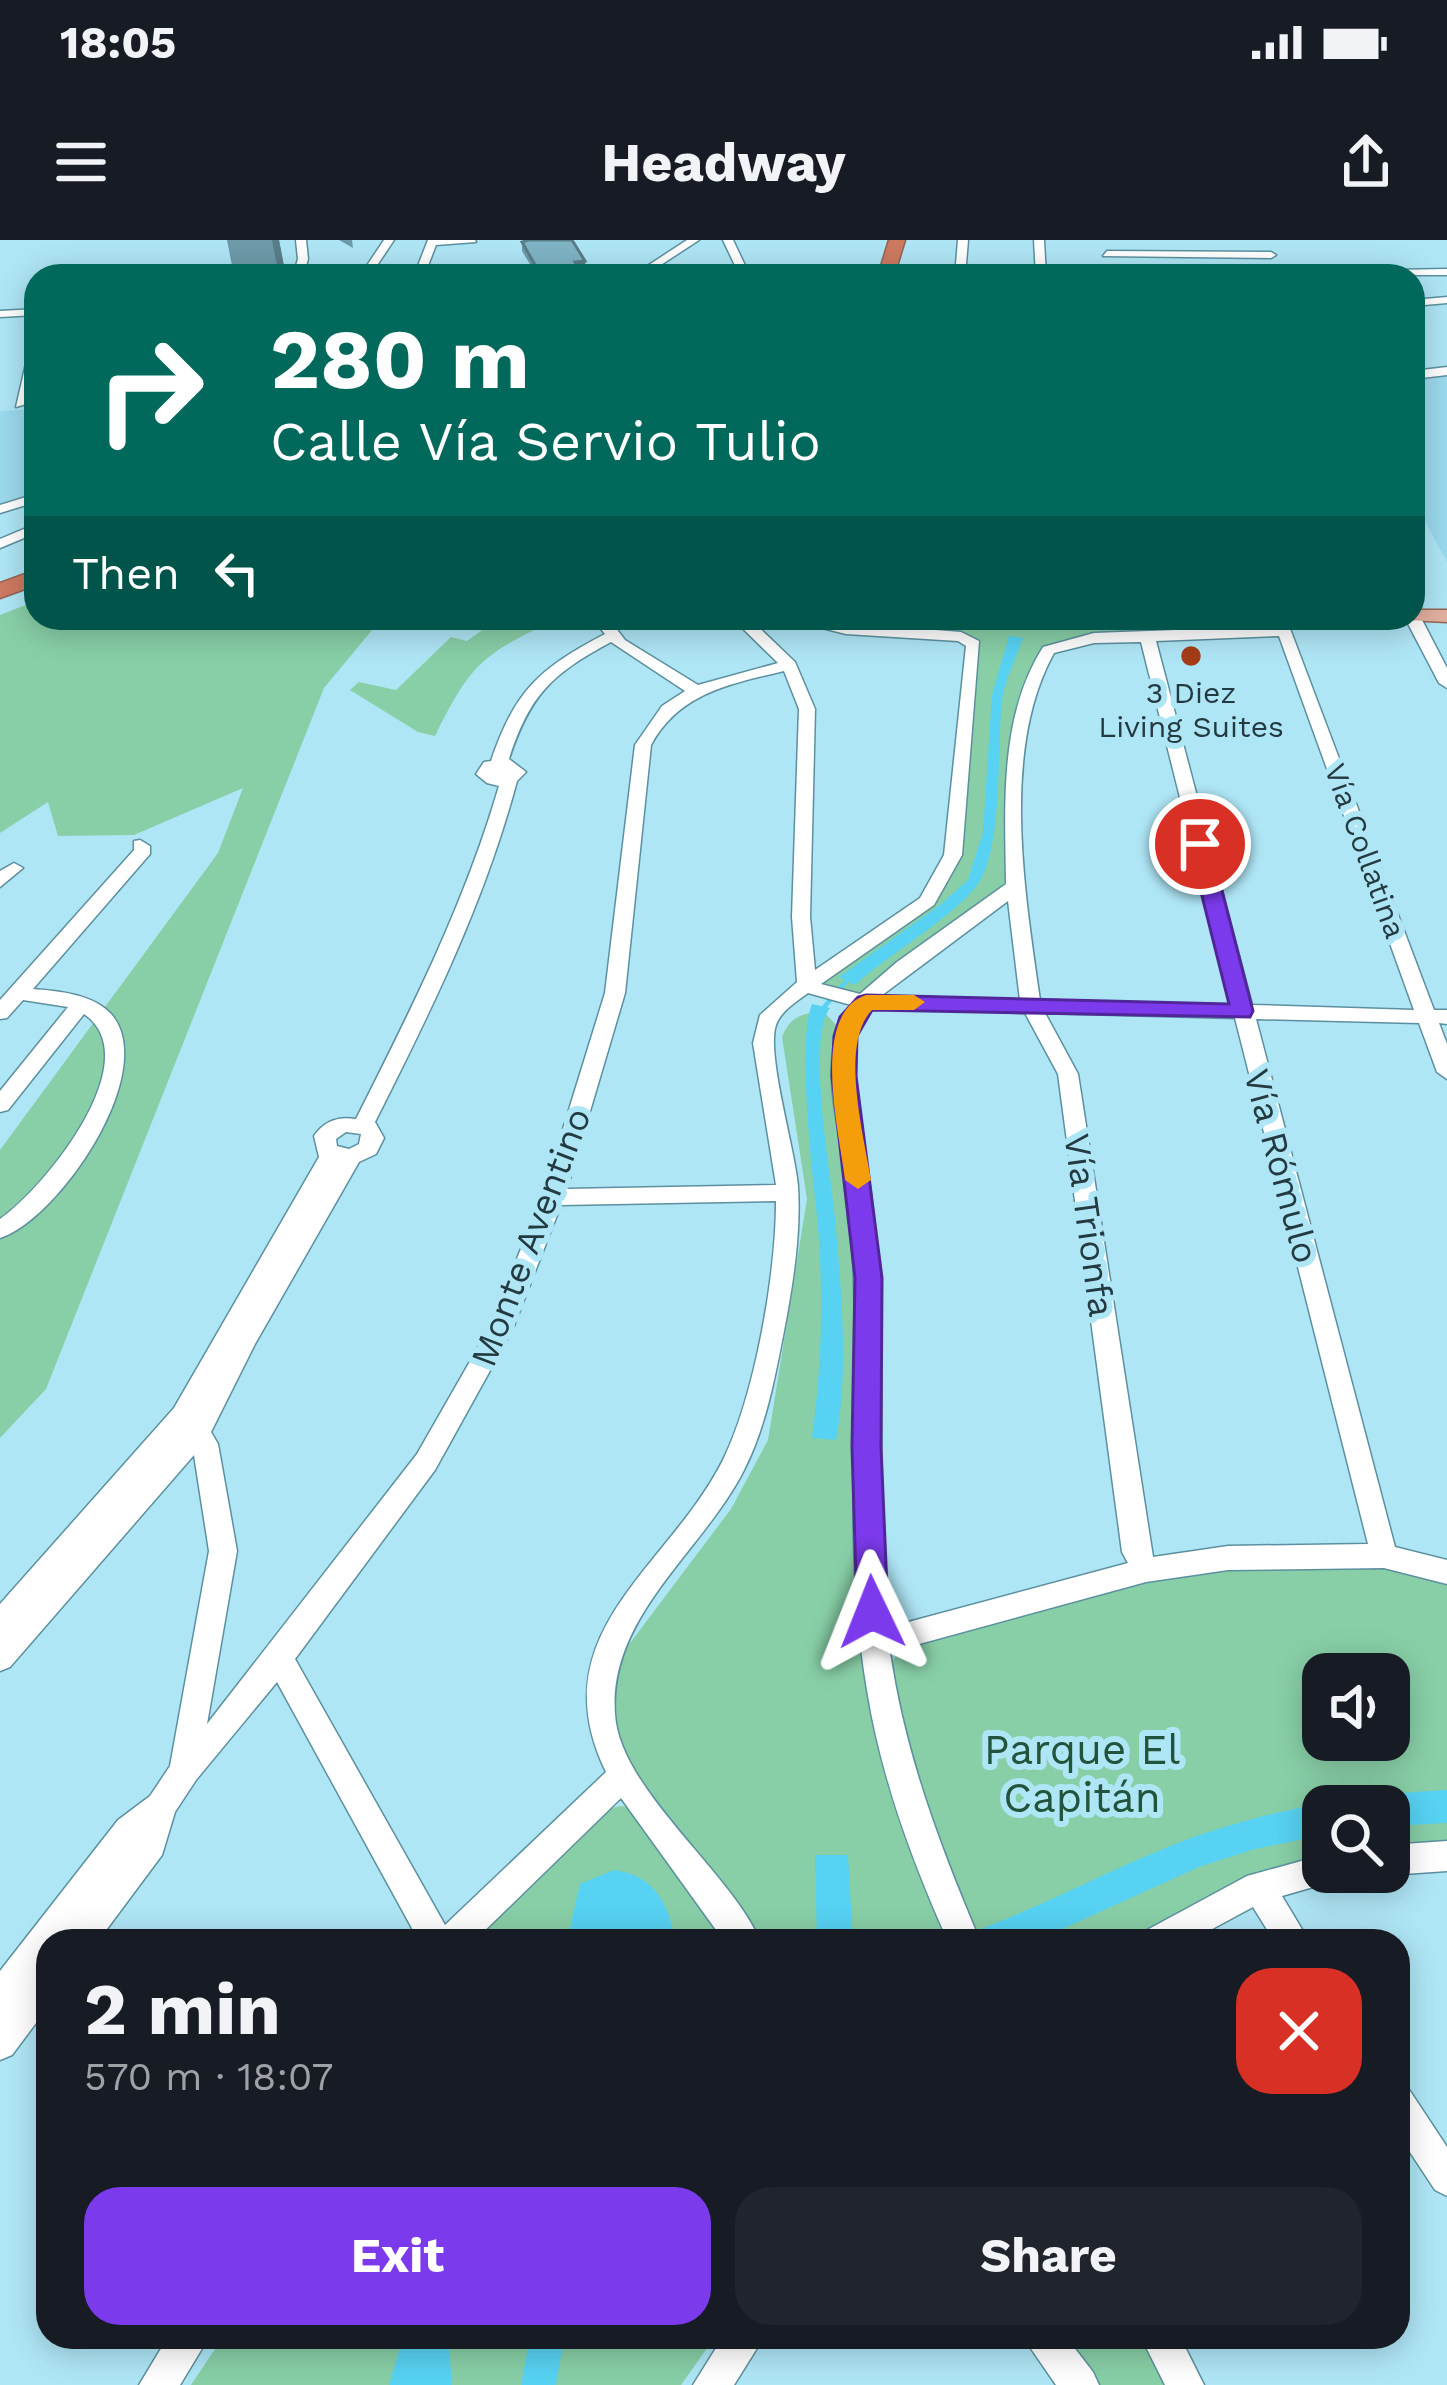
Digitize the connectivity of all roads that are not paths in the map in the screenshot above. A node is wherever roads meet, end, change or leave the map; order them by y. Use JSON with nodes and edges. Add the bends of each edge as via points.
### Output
{"nodes":[{"id":1,"x":667,"y":240,"type":"edge"},
{"id":2,"x":694,"y":240,"type":"edge"},
{"id":3,"x":1264,"y":240,"type":"edge"},
{"id":4,"x":433,"y":241,"type":"edge"},
{"id":5,"x":471,"y":242,"type":"edge"},
{"id":6,"x":1108,"y":254,"type":"dead end"},
{"id":7,"x":1271,"y":255,"type":"junction"},
{"id":8,"x":636,"y":264,"type":"edge"},
{"id":9,"x":656,"y":264,"type":"edge"},
{"id":10,"x":1275,"y":264,"type":"edge"},
{"id":11,"x":24,"y":390,"type":"edge"},
{"id":12,"x":20,"y":404,"type":"junction"},
{"id":13,"x":24,"y":404,"type":"edge"},
{"id":14,"x":3,"y":405,"type":"dead end"},
{"id":15,"x":609,"y":630,"type":"edge"},
{"id":16,"x":755,"y":630,"type":"edge"},
{"id":17,"x":860,"y":630,"type":"edge"},
{"id":18,"x":1275,"y":630,"type":"edge"},
{"id":19,"x":1288,"y":630,"type":"edge"},
{"id":20,"x":1420,"y":630,"type":"edge"},
{"id":21,"x":1147,"y":635,"type":"junction"},
{"id":22,"x":616,"y":639,"type":"junction"},
{"id":23,"x":789,"y":665,"type":"junction"},
{"id":24,"x":1447,"y":682,"type":"edge"},
{"id":25,"x":695,"y":690,"type":"junction"},
{"id":26,"x":1015,"y":886,"type":"junction"},
{"id":27,"x":807,"y":987,"type":"junction"},
{"id":28,"x":9,"y":993,"type":"edge"},
{"id":29,"x":866,"y":1002,"type":"junction"},
{"id":30,"x":1030,"y":1003,"type":"junction"},
{"id":31,"x":81,"y":1004,"type":"junction"},
{"id":32,"x":1242,"y":1011,"type":"junction"},
{"id":33,"x":0,"y":1013,"type":"edge"},
{"id":34,"x":1437,"y":1017,"type":"edge"},
{"id":35,"x":1447,"y":1072,"type":"edge"},
{"id":36,"x":0,"y":1105,"type":"edge"},
{"id":37,"x":356,"y":1124,"type":"junction"},
{"id":38,"x":341,"y":1156,"type":"junction"},
{"id":39,"x":788,"y":1193,"type":"junction"},
{"id":40,"x":553,"y":1197,"type":"junction"},
{"id":41,"x":0,"y":1230,"type":"edge"},
{"id":42,"x":191,"y":1423,"type":"junction"},
{"id":43,"x":1384,"y":1556,"type":"junction"},
{"id":44,"x":1146,"y":1570,"type":"junction"},
{"id":45,"x":1447,"y":1572,"type":"edge"},
{"id":46,"x":0,"y":1624,"type":"edge"},
{"id":47,"x":875,"y":1643,"type":"junction"},
{"id":48,"x":277,"y":1654,"type":"junction"},
{"id":49,"x":0,"y":1658,"type":"edge"},
{"id":50,"x":204,"y":1679,"type":"junction"},
{"id":51,"x":237,"y":1712,"type":"junction"},
{"id":52,"x":184,"y":1769,"type":"junction"},
{"id":53,"x":624,"y":1775,"type":"junction"},
{"id":54,"x":161,"y":1806,"type":"junction"},
{"id":55,"x":1447,"y":1856,"type":"edge"},
{"id":56,"x":1410,"y":1859,"type":"edge"},
{"id":57,"x":1302,"y":1875,"type":"edge"},
{"id":58,"x":1258,"y":1887,"type":"junction"},
{"id":59,"x":53,"y":1929,"type":"edge"},
{"id":60,"x":86,"y":1929,"type":"edge"},
{"id":61,"x":429,"y":1929,"type":"edge"},
{"id":62,"x":464,"y":1929,"type":"edge"},
{"id":63,"x":735,"y":1929,"type":"edge"},
{"id":64,"x":959,"y":1929,"type":"edge"},
{"id":65,"x":1180,"y":1929,"type":"edge"},
{"id":66,"x":1285,"y":1929,"type":"edge"},
{"id":67,"x":36,"y":1951,"type":"edge"},
{"id":68,"x":36,"y":1996,"type":"edge"},
{"id":69,"x":0,"y":1997,"type":"edge"},
{"id":70,"x":0,"y":2043,"type":"edge"},
{"id":71,"x":1410,"y":2121,"type":"edge"},
{"id":72,"x":1447,"y":2178,"type":"edge"},
{"id":73,"x":182,"y":2349,"type":"edge"},
{"id":74,"x":737,"y":2349,"type":"edge"},
{"id":75,"x":1052,"y":2349,"type":"edge"},
{"id":76,"x":1166,"y":2349,"type":"edge"},
{"id":77,"x":158,"y":2385,"type":"edge"},
{"id":78,"x":712,"y":2385,"type":"edge"},
{"id":79,"x":1080,"y":2385,"type":"edge"},
{"id":80,"x":1185,"y":2385,"type":"edge"}],
"edges":[{"from":1,"to":8,"type":"street"},
{"from":2,"to":9,"type":"street"},
{"from":3,"to":7,"type":"street"},
{"from":4,"to":5,"type":"street"},
{"from":6,"to":7,"type":"street"},
{"from":7,"to":10,"type":"street"},
{"from":11,"to":12,"type":"street"},
{"from":12,"to":13,"type":"street"},
{"from":12,"to":14,"type":"street"},
{"from":15,"to":22,"type":"street"},
{"from":16,"to":23,"type":"street"},
{"from":17,"to":27,"type":"street","via":[[974,644],[953,856],[927,901]]},
{"from":18,"to":21,"type":"street","name":"Vía Trionfa"},
{"from":19,"to":34,"type":"street","name":"Vía Collatina"},
{"from":20,"to":24,"type":"street"},
{"from":21,"to":26,"type":"street","name":"Vía Trionfa","via":[[1065,642],[1042,658],[1022,724]]},
{"from":21,"to":32,"type":"street","name":"Vía Rómulo"},
{"from":22,"to":25,"type":"street"},
{"from":22,"to":37,"type":"street","via":[[532,700],[502,772],[488,854],[460,924]]},
{"from":23,"to":25,"type":"street","name":"Monte Aventino"},
{"from":23,"to":27,"type":"street","via":[[807,709]]},
{"from":25,"to":40,"type":"street","name":"Monte Aventino","via":[[658,715],[643,745],[622,959]]},
{"from":26,"to":29,"type":"street"},
{"from":26,"to":30,"type":"street","name":"Vía Trionfa"},
{"from":27,"to":29,"type":"street"},
{"from":27,"to":39,"type":"street","via":[[774,1009],[764,1032]]},
{"from":28,"to":28,"type":"street","via":[[143,850],[142,846],[129,847]]},
{"from":28,"to":31,"type":"street"},
{"from":28,"to":33,"type":"street"},
{"from":29,"to":30,"type":"street"},
{"from":29,"to":47,"type":"street","via":[[845,1036],[844,1076],[869,1278]]},
{"from":30,"to":32,"type":"street"},
{"from":30,"to":44,"type":"street","name":"Vía Trionfa","via":[[1068,1074],[1136,1552]]},
{"from":31,"to":36,"type":"street"},
{"from":31,"to":41,"type":"street","via":[[110,1026],[108,1096],[56,1177]]},
{"from":32,"to":34,"type":"street"},
{"from":32,"to":43,"type":"street","name":"Vía Rómulo"},
{"from":34,"to":35,"type":"street","name":"Vía Collatina"},
{"from":37,"to":38,"type":"street","via":[[372,1133],[371,1144]]},
{"from":37,"to":38,"type":"street","via":[[326,1136],[324,1146]]},
{"from":38,"to":42,"type":"street","via":[[245,1340]]},
{"from":39,"to":40,"type":"street"},
{"from":39,"to":53,"type":"street","via":[[744,1440],[617,1634],[600,1681],[604,1737]]},
{"from":40,"to":48,"type":"street","name":"Monte Aventino","via":[[500,1331],[460,1406],[377,1530]]},
{"from":42,"to":46,"type":"street"},
{"from":42,"to":49,"type":"street"},
{"from":42,"to":50,"type":"street","via":[[223,1551]]},
{"from":43,"to":44,"type":"street","via":[[1228,1558]]},
{"from":43,"to":45,"type":"street"},
{"from":44,"to":47,"type":"street"},
{"from":47,"to":64,"type":"street","via":[[913,1820]]},
{"from":48,"to":51,"type":"street","name":"Monte Aventino"},
{"from":48,"to":61,"type":"street"},
{"from":50,"to":51,"type":"street","via":[[212,1704]]},
{"from":50,"to":52,"type":"street"},
{"from":51,"to":52,"type":"street","name":"Monte Aventino"},
{"from":52,"to":54,"type":"street","name":"Monte Aventino"},
{"from":53,"to":62,"type":"street"},
{"from":53,"to":63,"type":"street"},
{"from":54,"to":59,"type":"street","name":"Monte Aventino","via":[[129,1831]]},
{"from":54,"to":60,"type":"street","name":"Monte Aventino","via":[[152,1844]]},
{"from":55,"to":56,"type":"street"},
{"from":57,"to":58,"type":"street"},
{"from":58,"to":65,"type":"street"},
{"from":58,"to":66,"type":"street"},
{"from":67,"to":69,"type":"street","name":"Monte Aventino"},
{"from":68,"to":70,"type":"street"},
{"from":71,"to":72,"type":"street"},
{"from":73,"to":77,"type":"street"},
{"from":74,"to":78,"type":"street"},
{"from":75,"to":79,"type":"street"},
{"from":76,"to":80,"type":"street"}]}
